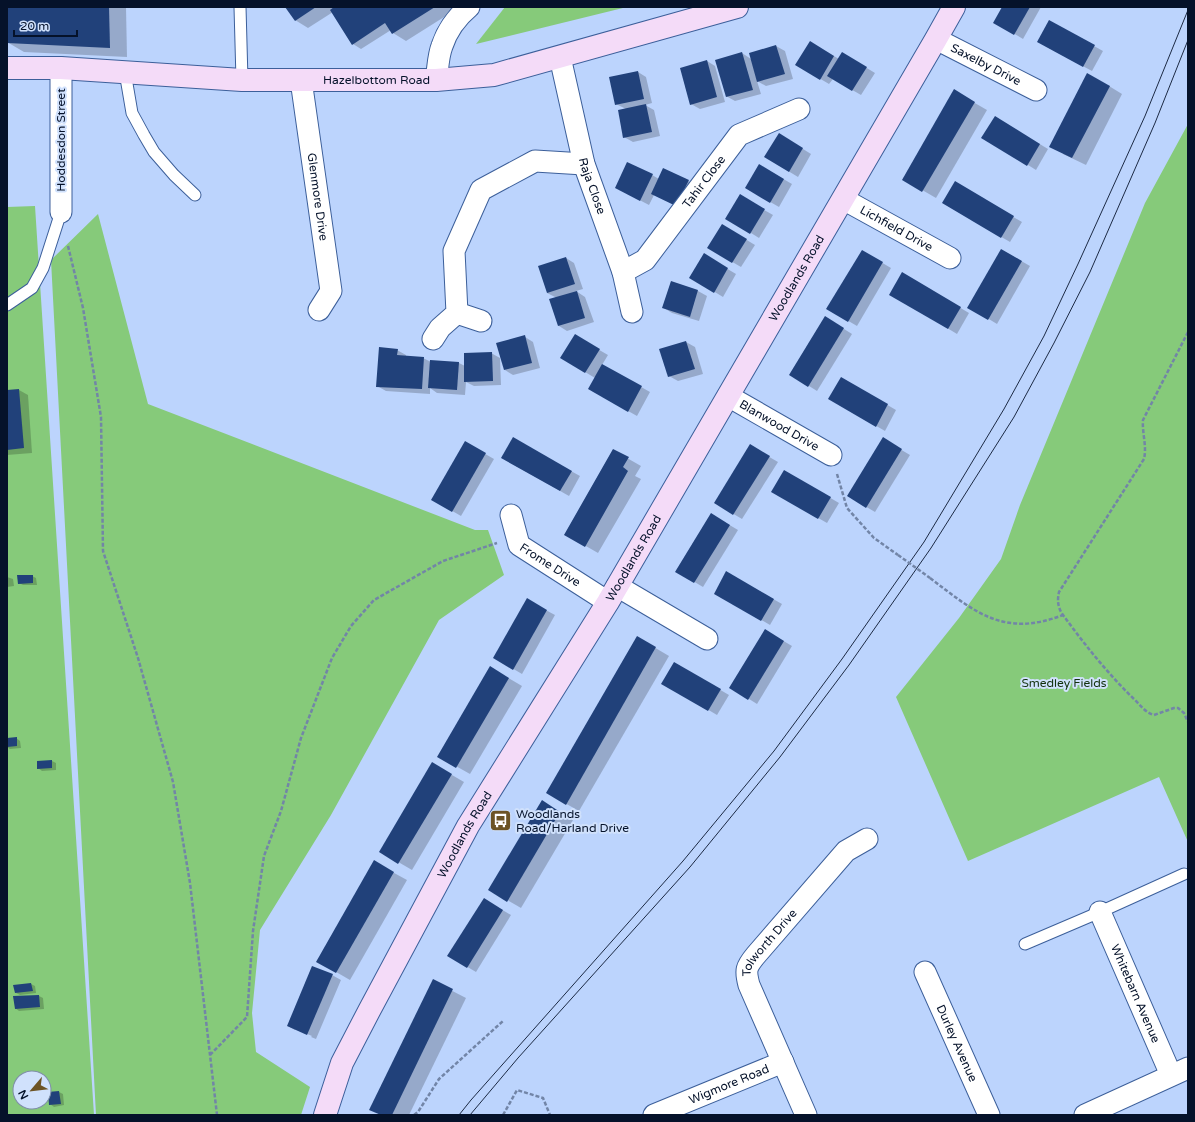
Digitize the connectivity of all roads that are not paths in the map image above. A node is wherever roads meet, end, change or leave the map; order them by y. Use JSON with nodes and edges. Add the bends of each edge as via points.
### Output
{"nodes":[{"id":1,"x":240,"y":7,"type":"edge"},
{"id":2,"x":469,"y":7,"type":"edge"},
{"id":3,"x":737,"y":7,"type":"edge"},
{"id":4,"x":954,"y":7,"type":"edge"},
{"id":5,"x":936,"y":39,"type":"junction"},
{"id":6,"x":560,"y":57,"type":"junction"},
{"id":7,"x":7,"y":68,"type":"edge"},
{"id":8,"x":61,"y":68,"type":"junction"},
{"id":9,"x":125,"y":72,"type":"junction"},
{"id":10,"x":242,"y":80,"type":"junction"},
{"id":11,"x":302,"y":80,"type":"junction"},
{"id":12,"x":436,"y":80,"type":"junction"},
{"id":13,"x":1036,"y":90,"type":"dead end"},
{"id":14,"x":798,"y":109,"type":"dead end"},
{"id":15,"x":584,"y":164,"type":"junction"},
{"id":16,"x":195,"y":195,"type":"dead end"},
{"id":17,"x":843,"y":199,"type":"junction"},
{"id":18,"x":61,"y":212,"type":"joint"},
{"id":19,"x":950,"y":258,"type":"dead end"},
{"id":20,"x":623,"y":272,"type":"junction"},
{"id":21,"x":7,"y":305,"type":"edge"},
{"id":22,"x":318,"y":310,"type":"dead end"},
{"id":23,"x":632,"y":312,"type":"dead end"},
{"id":24,"x":457,"y":313,"type":"junction"},
{"id":25,"x":481,"y":320,"type":"dead end"},
{"id":26,"x":433,"y":340,"type":"dead end"},
{"id":27,"x":728,"y":396,"type":"junction"},
{"id":28,"x":831,"y":455,"type":"road end"},
{"id":29,"x":511,"y":515,"type":"dead end"},
{"id":30,"x":613,"y":594,"type":"junction"},
{"id":31,"x":707,"y":639,"type":"dead end"},
{"id":32,"x":867,"y":839,"type":"dead end"},
{"id":33,"x":1184,"y":874,"type":"dead end"},
{"id":34,"x":1100,"y":912,"type":"junction"},
{"id":35,"x":1024,"y":944,"type":"dead end"},
{"id":36,"x":925,"y":972,"type":"dead end"},
{"id":37,"x":782,"y":1062,"type":"junction"},
{"id":38,"x":1179,"y":1072,"type":"edge"},
{"id":39,"x":1089,"y":1114,"type":"edge"},
{"id":40,"x":325,"y":1115,"type":"edge"},
{"id":41,"x":654,"y":1115,"type":"edge"},
{"id":42,"x":806,"y":1115,"type":"edge"},
{"id":43,"x":989,"y":1115,"type":"edge"}],
"edges":[{"from":1,"to":10,"type":"lane"},
{"from":2,"to":12,"type":"street","via":[[450,28],[441,46]]},
{"from":3,"to":6,"type":"street","name":"Hazelbottom Road"},
{"from":4,"to":5,"type":"street","name":"Woodlands Road"},
{"from":5,"to":13,"type":"street","name":"Saxelby Drive"},
{"from":5,"to":17,"type":"street","name":"Woodlands Road"},
{"from":6,"to":12,"type":"street","name":"Hazelbottom Road","via":[[494,75]]},
{"from":6,"to":15,"type":"street","name":"Raja Close"},
{"from":7,"to":8,"type":"street","name":"Hazelbottom Road"},
{"from":8,"to":9,"type":"street","name":"Hazelbottom Road"},
{"from":8,"to":18,"type":"street","name":"Hoddesdon Street"},
{"from":9,"to":10,"type":"street","name":"Hazelbottom Road"},
{"from":9,"to":16,"type":"lane","via":[[132,113],[144,135],[154,152]]},
{"from":10,"to":11,"type":"street","name":"Hazelbottom Road"},
{"from":11,"to":12,"type":"street","name":"Hazelbottom Road"},
{"from":11,"to":22,"type":"street","name":"Glenmore Drive","via":[[331,291]]},
{"from":14,"to":20,"type":"street","name":"Tahir Close","via":[[739,135],[645,260]]},
{"from":15,"to":20,"type":"street","name":"Raja Close"},
{"from":15,"to":24,"type":"street","via":[[535,161],[481,190],[454,251]]},
{"from":17,"to":19,"type":"street","name":"Lichfield Drive"},
{"from":17,"to":27,"type":"street","name":"Woodlands Road"},
{"from":18,"to":21,"type":"lane","via":[[43,268],[32,288]]},
{"from":20,"to":23,"type":"street","name":"Raja Close"},
{"from":24,"to":25,"type":"street"},
{"from":24,"to":26,"type":"street","via":[[440,328]]},
{"from":27,"to":28,"type":"street","name":"Blanwood Drive"},
{"from":27,"to":30,"type":"street","name":"Woodlands Road"},
{"from":29,"to":30,"type":"street","name":"Frome Drive","via":[[518,545]]},
{"from":30,"to":31,"type":"street","name":"Frome Drive"},
{"from":30,"to":40,"type":"street","name":"Woodlands Road","via":[[468,826],[342,1063]]},
{"from":32,"to":37,"type":"street","name":"Tolworth Drive","via":[[846,851],[746,969],[749,985]]},
{"from":33,"to":34,"type":"lane"},
{"from":34,"to":35,"type":"lane"},
{"from":34,"to":38,"type":"street","name":"Whitebarn Avenue"},
{"from":36,"to":43,"type":"street","name":"Durley Avenue"},
{"from":37,"to":41,"type":"street","name":"Wigmore Road"},
{"from":37,"to":42,"type":"street","name":"Tolworth Drive"},
{"from":38,"to":39,"type":"street"}]}
